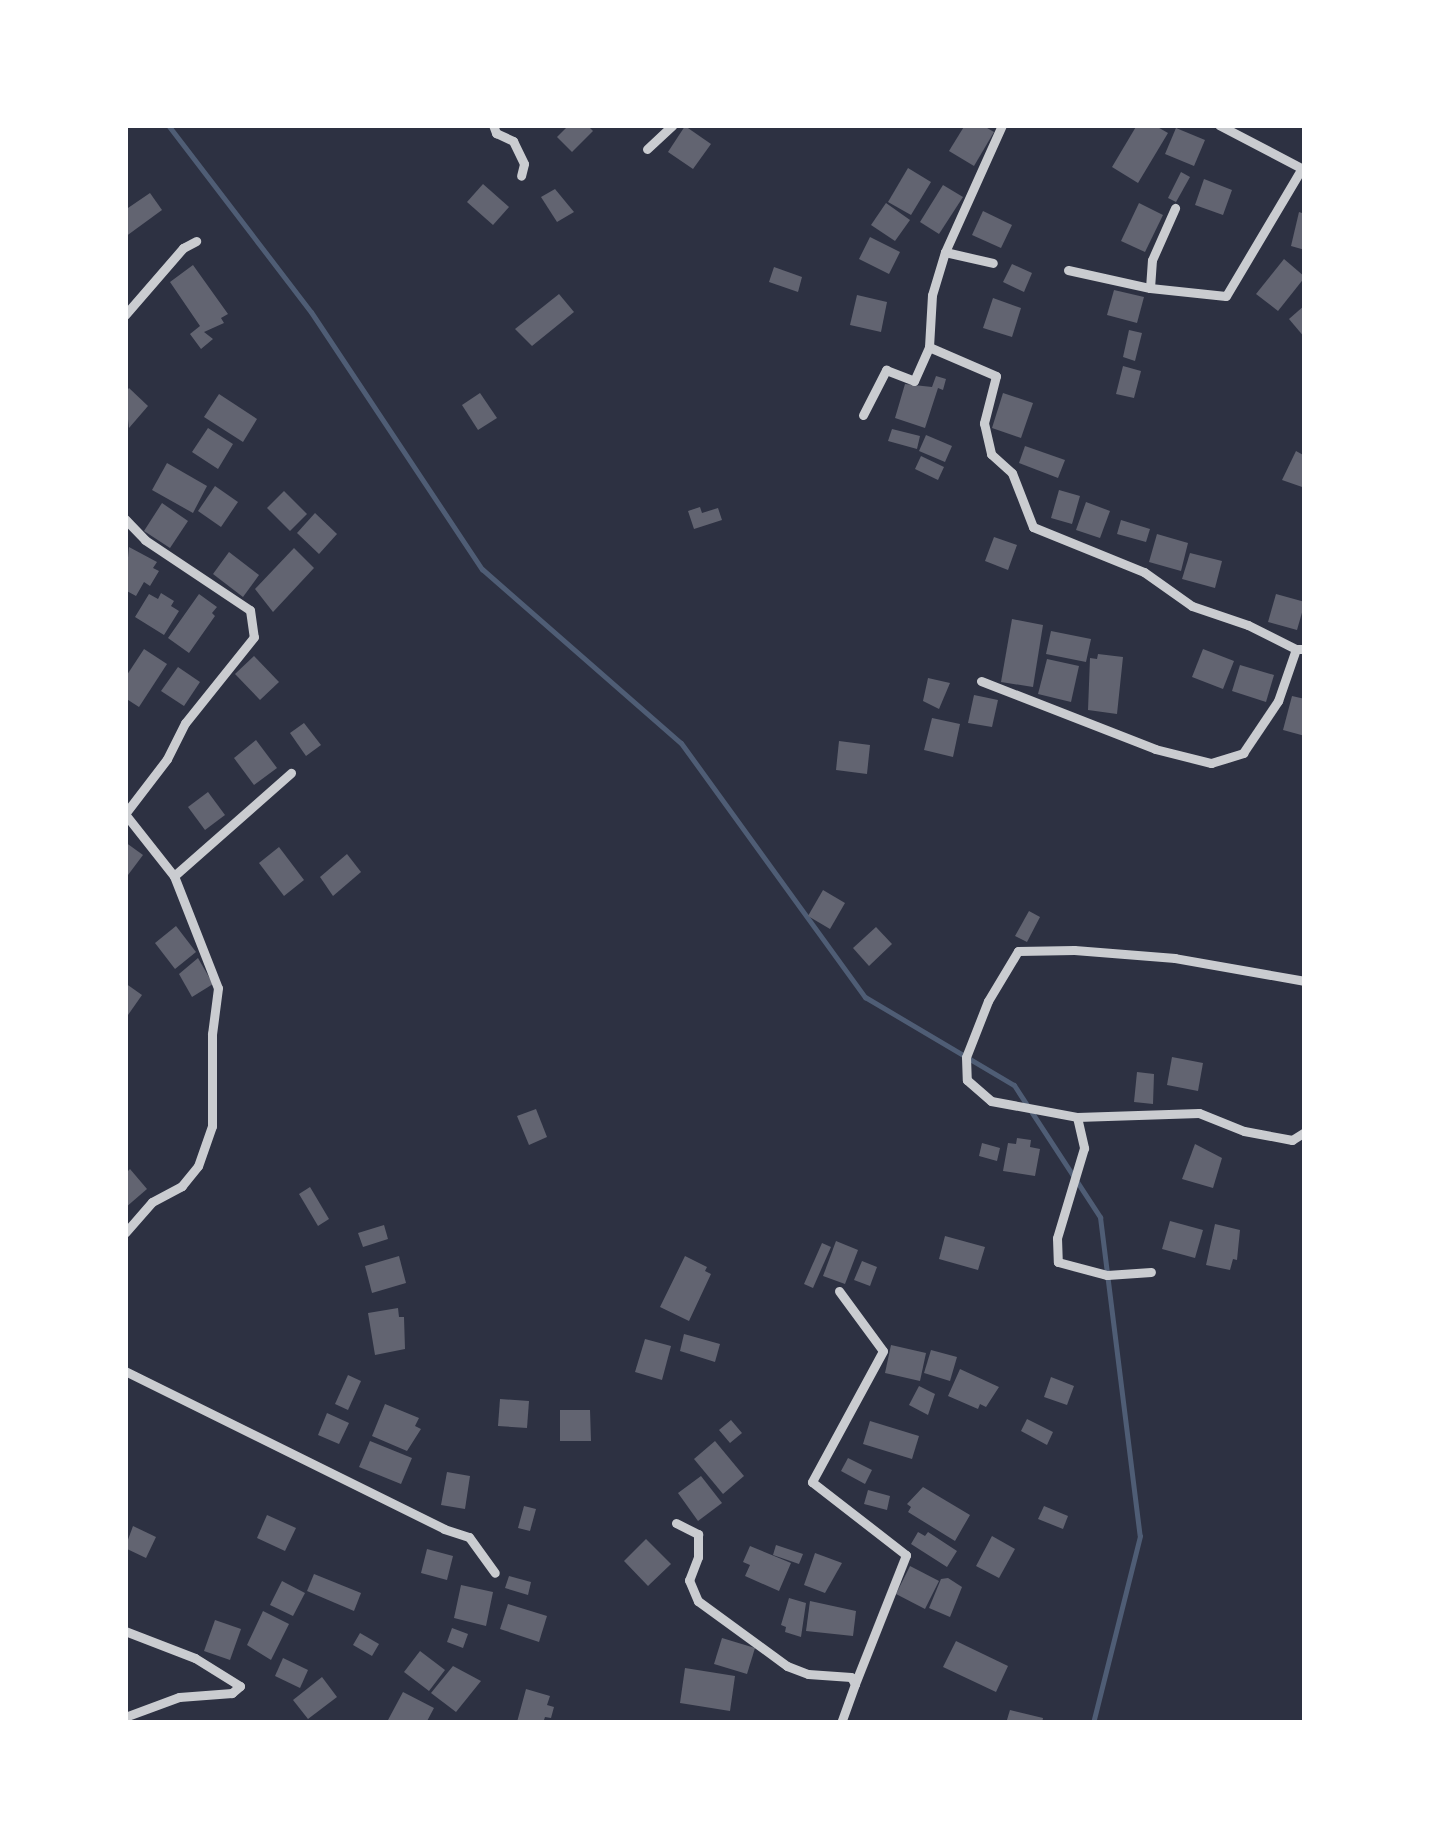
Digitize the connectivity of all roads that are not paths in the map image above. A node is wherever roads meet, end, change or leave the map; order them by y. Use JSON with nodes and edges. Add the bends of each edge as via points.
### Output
{"nodes":[{"id":1,"x":493,"y":125,"type":"edge"},
{"id":2,"x":673,"y":125,"type":"edge"},
{"id":3,"x":1002,"y":125,"type":"edge"},
{"id":4,"x":1219,"y":125,"type":"edge"},
{"id":5,"x":647,"y":150,"type":"dead end"},
{"id":6,"x":1304,"y":169,"type":"edge"},
{"id":7,"x":521,"y":176,"type":"dead end"},
{"id":8,"x":1175,"y":208,"type":"dead end"},
{"id":9,"x":196,"y":241,"type":"dead end"},
{"id":10,"x":944,"y":252,"type":"junction"},
{"id":11,"x":993,"y":263,"type":"dead end"},
{"id":12,"x":1068,"y":270,"type":"dead end"},
{"id":13,"x":1150,"y":288,"type":"junction"},
{"id":14,"x":125,"y":315,"type":"edge"},
{"id":15,"x":929,"y":347,"type":"junction"},
{"id":16,"x":863,"y":415,"type":"dead end"},
{"id":17,"x":125,"y":519,"type":"edge"},
{"id":18,"x":1301,"y":649,"type":"edge"},
{"id":19,"x":981,"y":681,"type":"dead end"},
{"id":20,"x":292,"y":773,"type":"dead end"},
{"id":21,"x":174,"y":876,"type":"junction"},
{"id":22,"x":1305,"y":981,"type":"edge"},
{"id":23,"x":1077,"y":1117,"type":"junction"},
{"id":24,"x":1305,"y":1132,"type":"edge"},
{"id":25,"x":125,"y":1233,"type":"edge"},
{"id":26,"x":1151,"y":1272,"type":"dead end"},
{"id":27,"x":838,"y":1291,"type":"dead end"},
{"id":28,"x":125,"y":1371,"type":"edge"},
{"id":29,"x":676,"y":1523,"type":"dead end"},
{"id":30,"x":495,"y":1574,"type":"dead end"},
{"id":31,"x":125,"y":1630,"type":"edge"},
{"id":32,"x":855,"y":1684,"type":"junction"},
{"id":33,"x":125,"y":1717,"type":"edge"},
{"id":34,"x":841,"y":1723,"type":"edge"}],
"edges":[{"from":1,"to":7,"type":"street","via":[[514,142],[524,164]]},
{"from":2,"to":5,"type":"street"},
{"from":3,"to":10,"type":"street"},
{"from":4,"to":6,"type":"street"},
{"from":6,"to":13,"type":"street","via":[[1226,296]]},
{"from":8,"to":13,"type":"street","via":[[1154,254]]},
{"from":9,"to":14,"type":"street"},
{"from":10,"to":11,"type":"street"},
{"from":10,"to":15,"type":"street","via":[[932,295]]},
{"from":12,"to":13,"type":"street"},
{"from":15,"to":16,"type":"street","via":[[914,380],[886,370]]},
{"from":15,"to":18,"type":"street","via":[[996,376],[984,422],[991,454],[1012,473],[1033,527],[1144,572],[1192,606]]},
{"from":17,"to":21,"type":"street","via":[[144,540],[250,610],[254,637],[185,723],[125,814]]},
{"from":18,"to":19,"type":"street","via":[[1278,701],[1243,753],[1211,764]]},
{"from":20,"to":21,"type":"street"},
{"from":21,"to":25,"type":"street","via":[[218,988],[212,1126],[198,1166],[182,1186],[152,1202]]},
{"from":22,"to":23,"type":"street","via":[[1176,958],[1018,951],[988,1001],[966,1057],[967,1080],[991,1101]]},
{"from":23,"to":24,"type":"street","via":[[1200,1113],[1292,1140]]},
{"from":23,"to":26,"type":"street","via":[[1084,1148],[1057,1238],[1058,1262],[1107,1275]]},
{"from":27,"to":32,"type":"street","via":[[882,1351],[812,1482],[906,1554]]},
{"from":28,"to":30,"type":"street","via":[[468,1537]]},
{"from":29,"to":32,"type":"street","via":[[698,1534],[688,1580],[698,1601],[787,1666],[851,1677]]},
{"from":31,"to":33,"type":"street","via":[[195,1658],[240,1686],[232,1693],[180,1696]]},
{"from":32,"to":34,"type":"street"}]}
